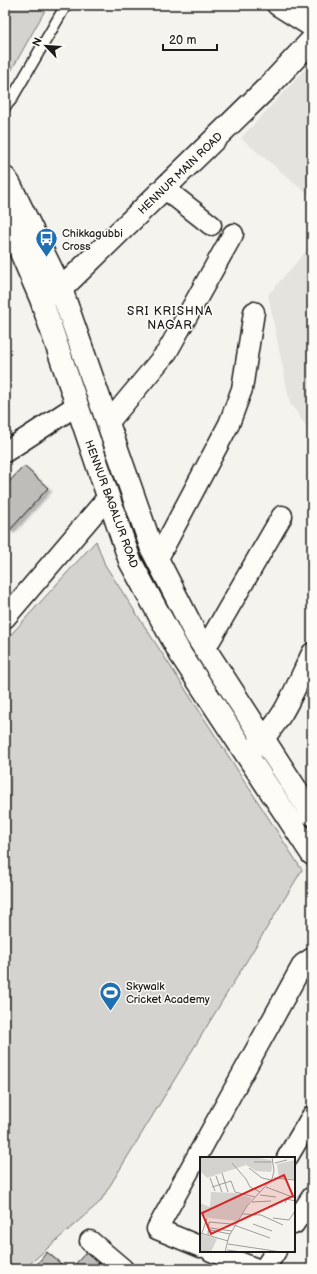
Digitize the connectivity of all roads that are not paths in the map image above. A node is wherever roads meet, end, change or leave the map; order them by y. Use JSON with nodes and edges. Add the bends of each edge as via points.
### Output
{"nodes":[{"id":1,"x":66,"y":5,"type":"edge"},
{"id":2,"x":277,"y":5,"type":"edge"},
{"id":3,"x":312,"y":27,"type":"edge"},
{"id":4,"x":312,"y":40,"type":"edge"},
{"id":5,"x":5,"y":107,"type":"edge"},
{"id":6,"x":5,"y":178,"type":"edge"},
{"id":7,"x":164,"y":188,"type":"junction"},
{"id":8,"x":5,"y":215,"type":"edge"},
{"id":9,"x":211,"y":225,"type":"dead end"},
{"id":10,"x":233,"y":234,"type":"dead end"},
{"id":11,"x":61,"y":289,"type":"junction"},
{"id":12,"x":41,"y":299,"type":"junction"},
{"id":13,"x":254,"y":312,"type":"dead end"},
{"id":14,"x":77,"y":405,"type":"junction"},
{"id":15,"x":108,"y":422,"type":"junction"},
{"id":16,"x":5,"y":452,"type":"edge"},
{"id":17,"x":108,"y":497,"type":"junction"},
{"id":18,"x":282,"y":516,"type":"dead end"},
{"id":19,"x":157,"y":560,"type":"junction"},
{"id":20,"x":5,"y":618,"type":"edge"},
{"id":21,"x":204,"y":649,"type":"junction"},
{"id":22,"x":312,"y":653,"type":"edge"},
{"id":23,"x":264,"y":739,"type":"junction"},
{"id":24,"x":247,"y":755,"type":"junction"},
{"id":25,"x":312,"y":814,"type":"edge"},
{"id":26,"x":312,"y":854,"type":"edge"},
{"id":27,"x":312,"y":958,"type":"edge"},
{"id":28,"x":312,"y":1116,"type":"edge"},
{"id":29,"x":288,"y":1157,"type":"edge"},
{"id":30,"x":312,"y":1197,"type":"edge"},
{"id":31,"x":295,"y":1222,"type":"edge"},
{"id":32,"x":90,"y":1241,"type":"dead end"},
{"id":33,"x":200,"y":1247,"type":"edge"},
{"id":34,"x":216,"y":1252,"type":"edge"},
{"id":35,"x":275,"y":1252,"type":"edge"},
{"id":36,"x":231,"y":1255,"type":"edge"},
{"id":37,"x":123,"y":1269,"type":"edge"},
{"id":38,"x":257,"y":1269,"type":"edge"},
{"id":39,"x":264,"y":1269,"type":"edge"}],
"edges":[{"from":1,"to":5,"type":"lane"},
{"from":2,"to":3,"type":"street"},
{"from":4,"to":7,"type":"main road","name":"HENNUR MAIN ROAD","via":[[270,85]]},
{"from":6,"to":11,"type":"main road","name":"HENNUR BAGALUR ROAD"},
{"from":7,"to":9,"type":"street"},
{"from":7,"to":11,"type":"main road","name":"HENNUR MAIN ROAD"},
{"from":8,"to":12,"type":"main road","name":"HENNUR BAGALUR ROAD"},
{"from":10,"to":15,"type":"street","via":[[167,352]]},
{"from":11,"to":12,"type":"main road","name":"HENNUR MAIN ROAD"},
{"from":11,"to":15,"type":"main road","name":"HENNUR BAGALUR ROAD"},
{"from":12,"to":14,"type":"main road","name":"HENNUR BAGALUR ROAD"},
{"from":13,"to":19,"type":"street","via":[[242,389],[234,411]]},
{"from":14,"to":16,"type":"street"},
{"from":14,"to":17,"type":"main road","name":"HENNUR BAGALUR ROAD"},
{"from":15,"to":19,"type":"main road","name":"HENNUR BAGALUR ROAD"},
{"from":17,"to":20,"type":"street"},
{"from":17,"to":24,"type":"main road","name":"HENNUR BAGALUR ROAD","via":[[130,561],[181,655]]},
{"from":18,"to":21,"type":"street"},
{"from":19,"to":21,"type":"main road","name":"HENNUR BAGALUR ROAD"},
{"from":21,"to":23,"type":"main road","name":"HENNUR BAGALUR ROAD"},
{"from":22,"to":23,"type":"street","via":[[283,715]]},
{"from":23,"to":24,"type":"street"},
{"from":23,"to":25,"type":"main road","name":"HENNUR BAGALUR ROAD"},
{"from":24,"to":26,"type":"main road","name":"HENNUR BAGALUR ROAD"},
{"from":27,"to":33,"type":"street","via":[[303,964],[157,1229]]},
{"from":28,"to":29,"type":"street"},
{"from":30,"to":31,"type":"street"},
{"from":32,"to":37,"type":"street"},
{"from":34,"to":36,"type":"street"},
{"from":35,"to":39,"type":"street"},
{"from":36,"to":38,"type":"street"}]}
